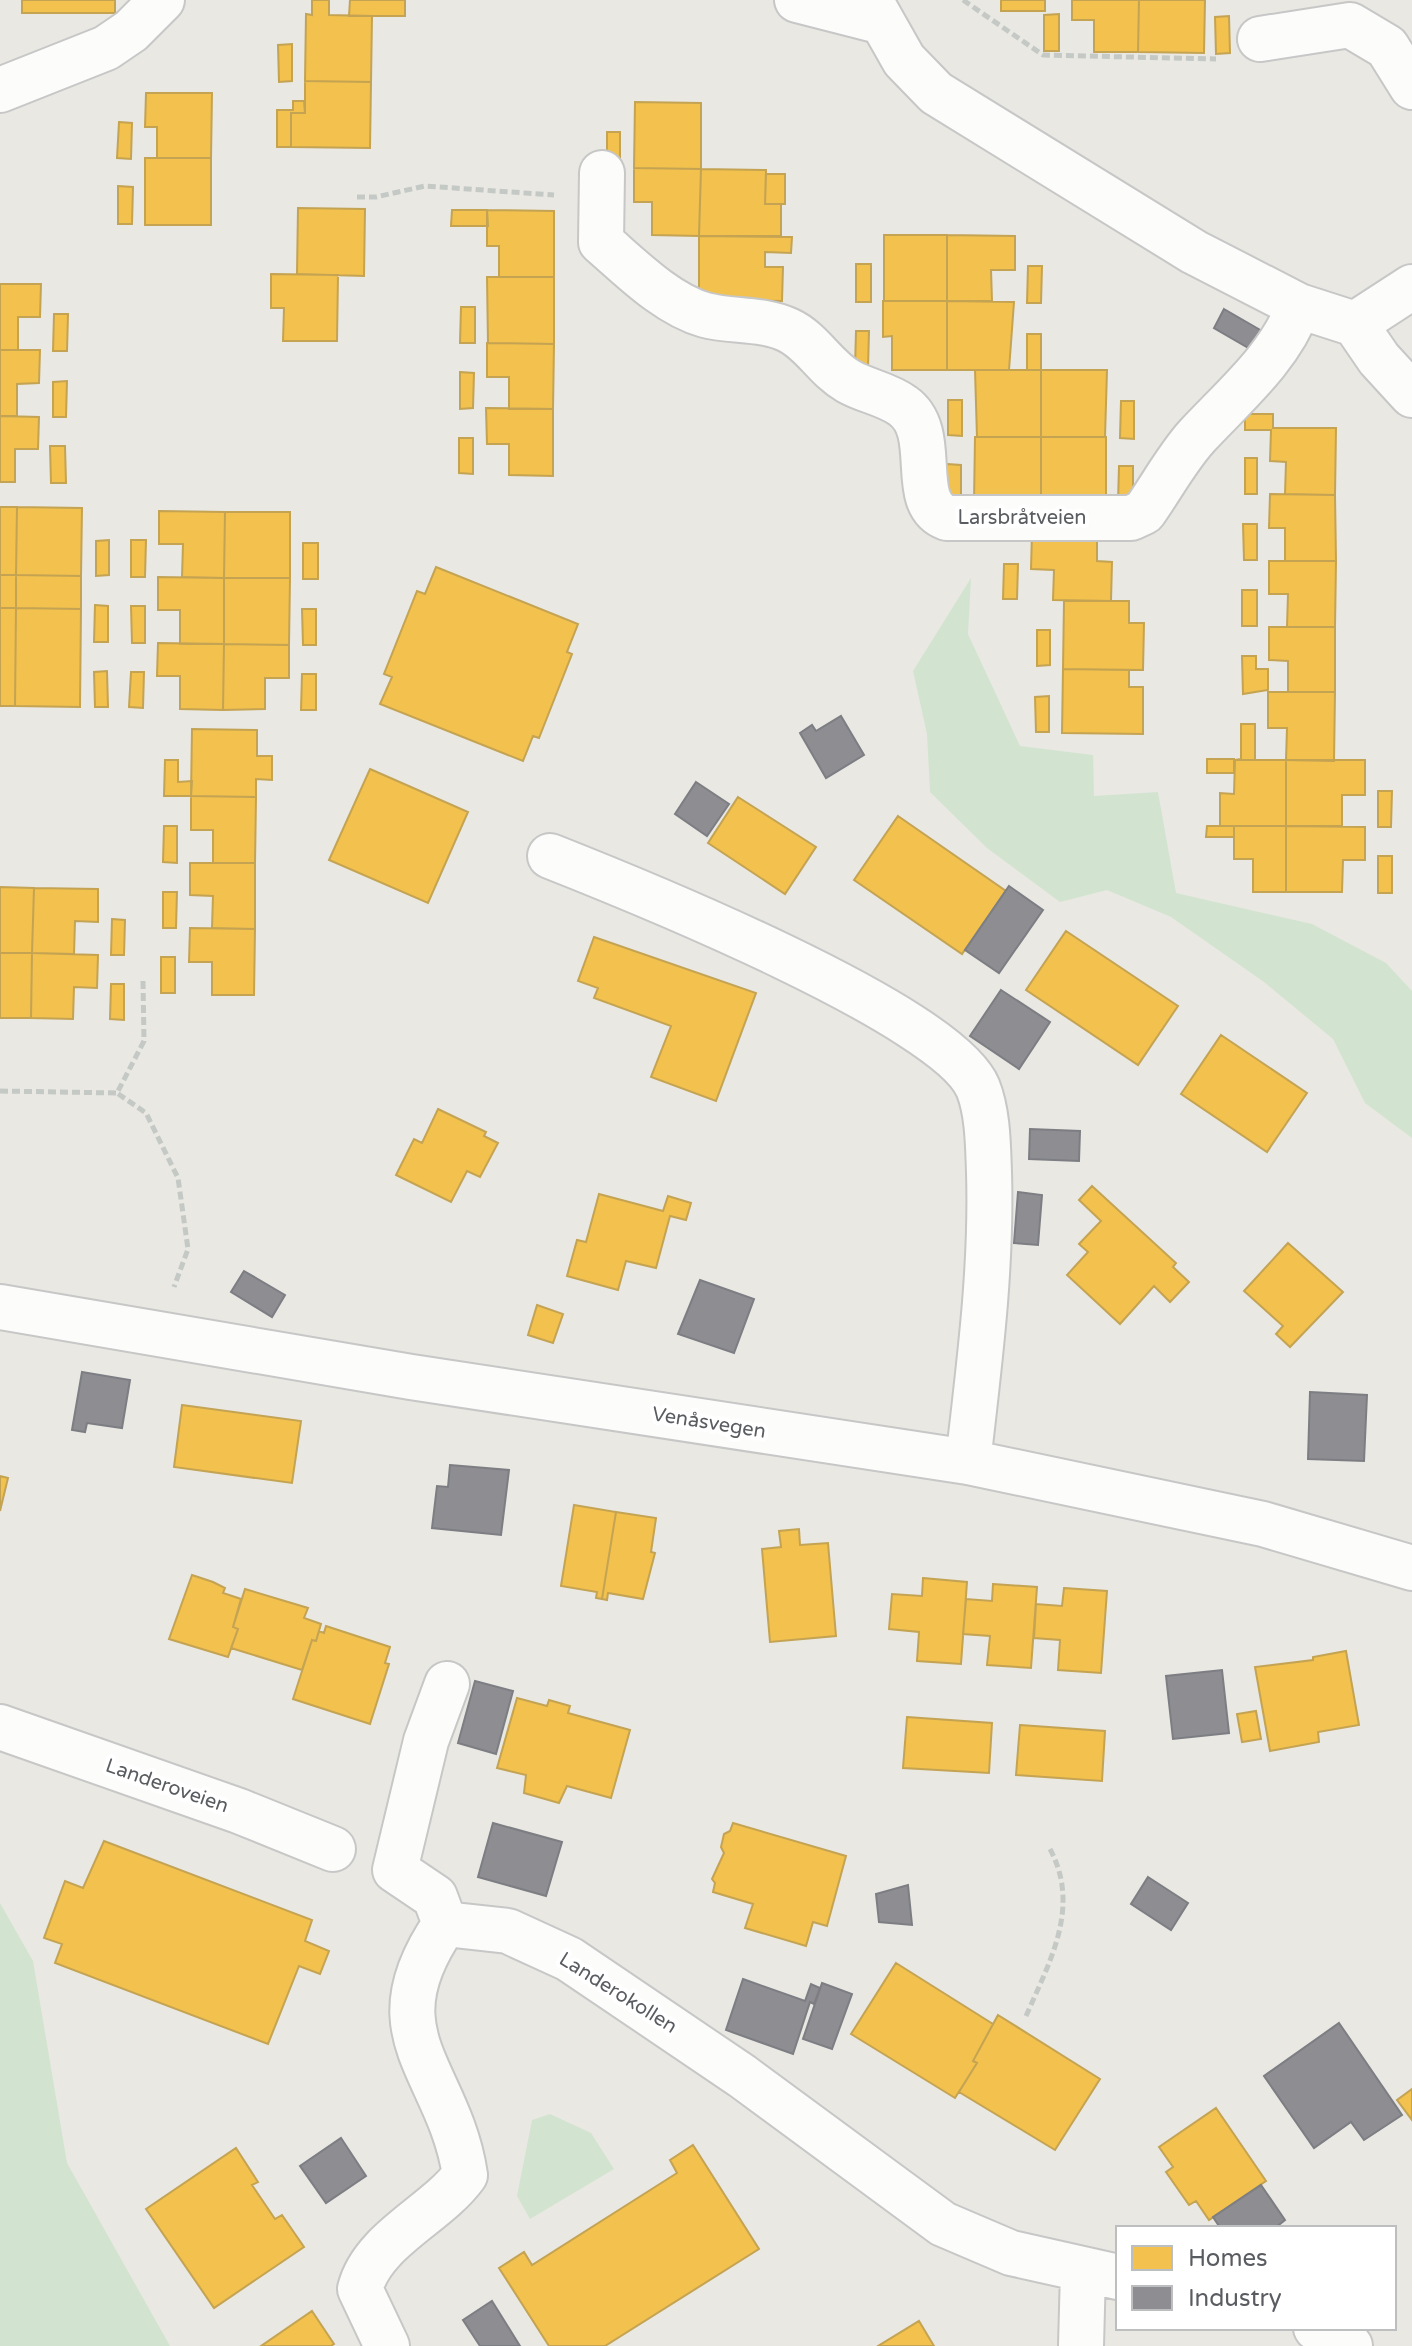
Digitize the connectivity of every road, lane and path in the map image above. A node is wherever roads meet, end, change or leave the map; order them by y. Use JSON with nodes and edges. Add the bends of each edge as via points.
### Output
{"nodes":[{"id":1,"x":162,"y":0,"type":"edge"},
{"id":2,"x":797,"y":0,"type":"edge"},
{"id":3,"x":963,"y":0,"type":"edge"},
{"id":4,"x":875,"y":10,"type":"edge"},
{"id":5,"x":1260,"y":39,"type":"joint"},
{"id":6,"x":1412,"y":87,"type":"edge"},
{"id":7,"x":0,"y":90,"type":"edge"},
{"id":8,"x":585,"y":184,"type":"joint"},
{"id":9,"x":357,"y":197,"type":"dead end"},
{"id":10,"x":1412,"y":287,"type":"edge"},
{"id":11,"x":1299,"y":306,"type":"junction"},
{"id":12,"x":1355,"y":324,"type":"junction"},
{"id":13,"x":1412,"y":395,"type":"edge"},
{"id":14,"x":550,"y":856,"type":"dead end"},
{"id":15,"x":143,"y":981,"type":"dead end"},
{"id":16,"x":0,"y":1091,"type":"edge"},
{"id":17,"x":117,"y":1093,"type":"junction"},
{"id":18,"x":169,"y":1301,"type":"dead end"},
{"id":19,"x":0,"y":1307,"type":"edge"},
{"id":20,"x":968,"y":1462,"type":"junction"},
{"id":21,"x":1412,"y":1568,"type":"edge"},
{"id":22,"x":447,"y":1684,"type":"dead end"},
{"id":23,"x":0,"y":1727,"type":"edge"},
{"id":24,"x":333,"y":1849,"type":"dead end"},
{"id":25,"x":1050,"y":1849,"type":"dead end"},
{"id":26,"x":445,"y":1924,"type":"junction"},
{"id":27,"x":1026,"y":2016,"type":"dead end"},
{"id":28,"x":1100,"y":2274,"type":"edge"},
{"id":29,"x":1320,"y":2330,"type":"edge"},
{"id":30,"x":387,"y":2346,"type":"edge"},
{"id":31,"x":1081,"y":2346,"type":"edge"},
{"id":32,"x":1350,"y":2346,"type":"edge"}],
"edges":[{"from":1,"to":7,"type":"street","via":[[106,48]]},
{"from":2,"to":4,"type":"street"},
{"from":3,"to":5,"type":"path","via":[[1043,55],[1223,59],[1251,51]]},
{"from":4,"to":11,"type":"street","via":[[904,60],[936,93],[1194,252]]},
{"from":5,"to":6,"type":"street","via":[[1350,25],[1387,47]]},
{"from":8,"to":9,"type":"path","via":[[425,186]]},
{"from":8,"to":11,"type":"street","name":"Larsbråtveien","via":[[601,242],[671,298],[692,309],[790,331],[849,382],[914,415],[922,431],[925,490],[947,518],[1131,518],[1144,512],[1194,438],[1255,378],[1292,326]]},
{"from":10,"to":12,"type":"street"},
{"from":11,"to":12,"type":"street"},
{"from":12,"to":13,"type":"street"},
{"from":14,"to":20,"type":"street","via":[[783,957],[921,1033],[969,1071],[979,1090],[989,1195],[988,1266]]},
{"from":15,"to":17,"type":"path","via":[[144,1041]]},
{"from":16,"to":17,"type":"path"},
{"from":17,"to":18,"type":"path","via":[[146,1113],[178,1178],[188,1249]]},
{"from":19,"to":20,"type":"street","name":"Venåsvegen","via":[[396,1375]]},
{"from":20,"to":21,"type":"street","name":"Venåsvegen","via":[[1263,1524]]},
{"from":22,"to":26,"type":"street","via":[[426,1741],[395,1870],[435,1897]]},
{"from":23,"to":24,"type":"street","name":"Landeroveien"},
{"from":25,"to":27,"type":"path","via":[[1063,1872],[1065,1899],[1054,1950]]},
{"from":26,"to":28,"type":"street","name":"Landerokollen","via":[[508,1931],[569,1959],[703,2048],[943,2224],[1011,2253]]},
{"from":26,"to":30,"type":"street","via":[[411,1996],[411,2027],[461,2151],[465,2175],[364,2274],[360,2289]]},
{"from":28,"to":31,"type":"street"},
{"from":29,"to":32,"type":"street"}]}
